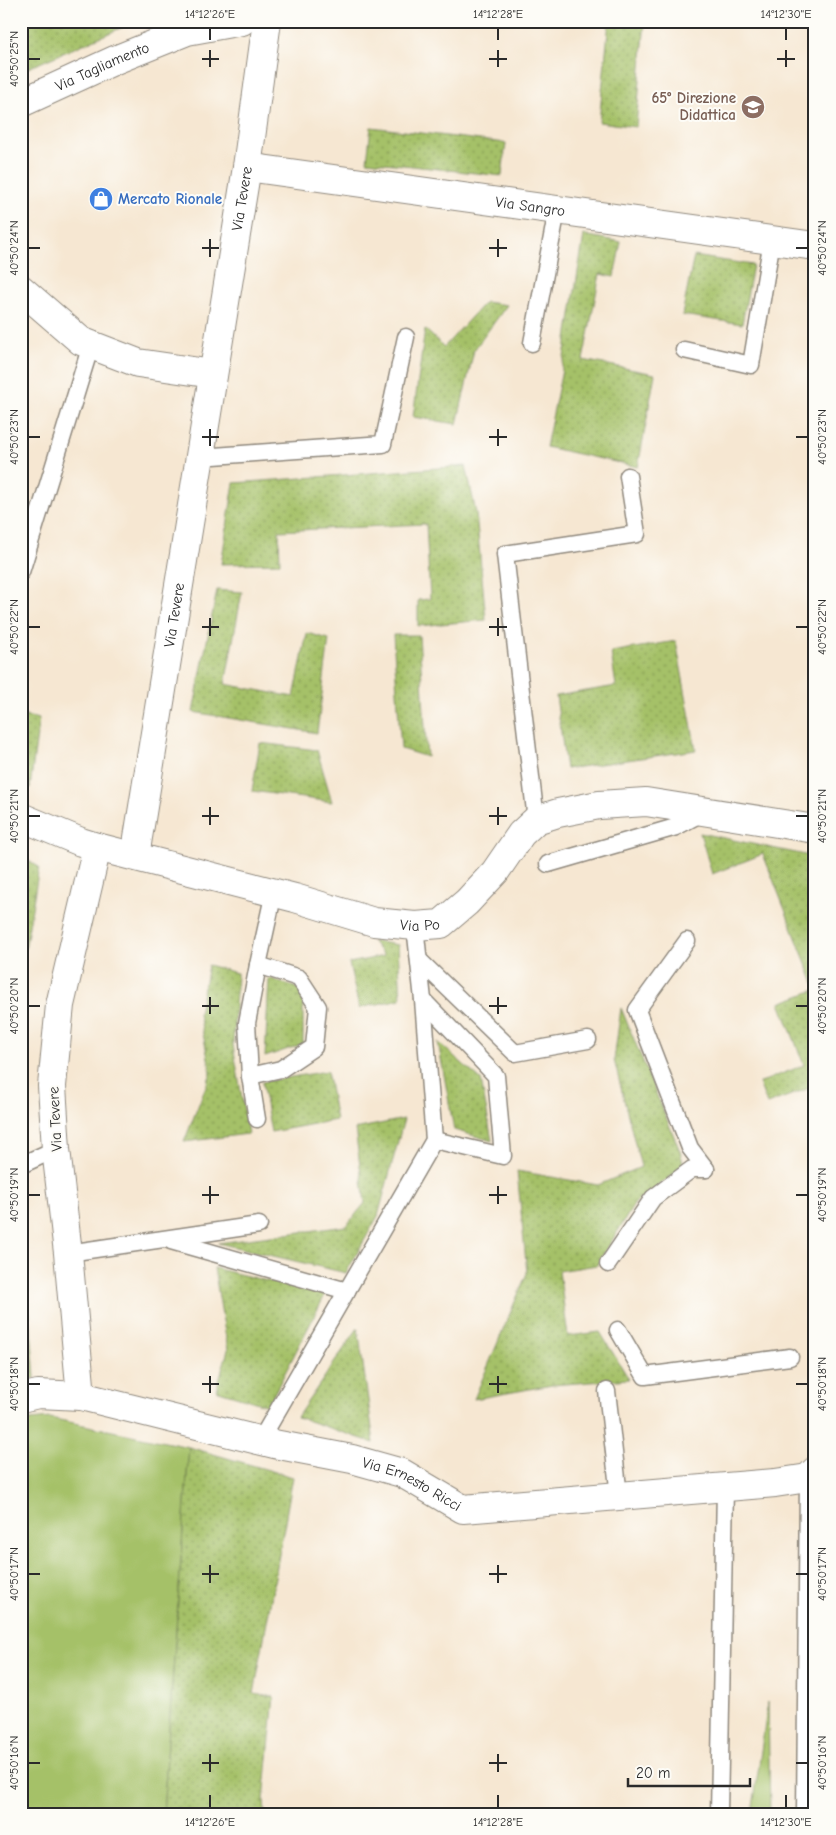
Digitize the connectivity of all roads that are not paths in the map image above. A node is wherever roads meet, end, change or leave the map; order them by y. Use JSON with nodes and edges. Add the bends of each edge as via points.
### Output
{"nodes":[{"id":1,"x":242,"y":21,"type":"edge"},
{"id":2,"x":267,"y":21,"type":"edge"},
{"id":3,"x":21,"y":103,"type":"edge"},
{"id":4,"x":247,"y":168,"type":"junction"},
{"id":5,"x":557,"y":210,"type":"junction"},
{"id":6,"x":772,"y":240,"type":"junction"},
{"id":7,"x":815,"y":246,"type":"edge"},
{"id":8,"x":21,"y":289,"type":"edge"},
{"id":9,"x":406,"y":337,"type":"dead end"},
{"id":10,"x":532,"y":343,"type":"dead end"},
{"id":11,"x":91,"y":345,"type":"junction"},
{"id":12,"x":684,"y":350,"type":"dead end"},
{"id":13,"x":213,"y":374,"type":"junction"},
{"id":14,"x":200,"y":457,"type":"junction"},
{"id":15,"x":628,"y":476,"type":"dead end"},
{"id":16,"x":21,"y":572,"type":"edge"},
{"id":17,"x":706,"y":810,"type":"junction"},
{"id":18,"x":21,"y":817,"type":"edge"},
{"id":19,"x":536,"y":820,"type":"junction"},
{"id":20,"x":815,"y":829,"type":"edge"},
{"id":21,"x":98,"y":847,"type":"junction"},
{"id":22,"x":135,"y":856,"type":"junction"},
{"id":23,"x":548,"y":864,"type":"dead end"},
{"id":24,"x":274,"y":892,"type":"junction"},
{"id":25,"x":415,"y":926,"type":"junction"},
{"id":26,"x":687,"y":941,"type":"dead end"},
{"id":27,"x":418,"y":960,"type":"junction"},
{"id":28,"x":258,"y":965,"type":"junction"},
{"id":29,"x":423,"y":1000,"type":"junction"},
{"id":30,"x":588,"y":1040,"type":"dead end"},
{"id":31,"x":250,"y":1076,"type":"junction"},
{"id":32,"x":257,"y":1119,"type":"dead end"},
{"id":33,"x":434,"y":1140,"type":"junction"},
{"id":34,"x":56,"y":1149,"type":"junction"},
{"id":35,"x":21,"y":1165,"type":"edge"},
{"id":36,"x":258,"y":1225,"type":"dead end"},
{"id":37,"x":164,"y":1239,"type":"junction"},
{"id":38,"x":68,"y":1253,"type":"junction"},
{"id":39,"x":608,"y":1264,"type":"dead end"},
{"id":40,"x":347,"y":1290,"type":"junction"},
{"id":41,"x":618,"y":1330,"type":"dead end"},
{"id":42,"x":790,"y":1357,"type":"dead end"},
{"id":43,"x":607,"y":1392,"type":"dead end"},
{"id":44,"x":81,"y":1396,"type":"junction"},
{"id":45,"x":21,"y":1398,"type":"edge"},
{"id":46,"x":260,"y":1440,"type":"junction"},
{"id":47,"x":811,"y":1474,"type":"edge"},
{"id":48,"x":725,"y":1487,"type":"junction"},
{"id":49,"x":619,"y":1496,"type":"junction"},
{"id":50,"x":719,"y":1814,"type":"edge"},
{"id":51,"x":805,"y":1814,"type":"edge"}],
"edges":[{"from":1,"to":3,"type":"street","name":"Via Tagliamento","via":[[186,31]]},
{"from":2,"to":4,"type":"street","name":"Via Tevere"},
{"from":4,"to":5,"type":"street","name":"Via Sangro"},
{"from":4,"to":13,"type":"street","name":"Via Tevere"},
{"from":5,"to":6,"type":"street","name":"Via Sangro"},
{"from":5,"to":10,"type":"lane"},
{"from":6,"to":7,"type":"street","name":"Via Sangro"},
{"from":6,"to":12,"type":"lane","via":[[751,364]]},
{"from":8,"to":11,"type":"street","via":[[81,341]]},
{"from":9,"to":14,"type":"lane","via":[[383,444]]},
{"from":11,"to":13,"type":"street","via":[[138,363]]},
{"from":11,"to":16,"type":"lane"},
{"from":13,"to":14,"type":"street","name":"Via Tevere"},
{"from":14,"to":22,"type":"street","name":"Via Tevere"},
{"from":15,"to":19,"type":"lane","via":[[637,534],[504,554]]},
{"from":17,"to":19,"type":"street","name":"Via Po","via":[[646,802],[599,805],[558,812]]},
{"from":17,"to":20,"type":"street","name":"Via Po"},
{"from":17,"to":23,"type":"lane","via":[[676,827]]},
{"from":18,"to":21,"type":"street","name":"Via Po"},
{"from":19,"to":25,"type":"street","name":"Via Po","via":[[467,902],[441,924]]},
{"from":21,"to":22,"type":"street","name":"Via Po"},
{"from":21,"to":34,"type":"street","name":"Via Tevere","via":[[60,1006],[52,1086]]},
{"from":22,"to":24,"type":"street","name":"Via Po"},
{"from":24,"to":25,"type":"street","name":"Via Po","via":[[374,922]]},
{"from":24,"to":28,"type":"lane"},
{"from":25,"to":27,"type":"lane"},
{"from":26,"to":39,"type":"lane","via":[[637,1010],[690,1148],[706,1169],[692,1169],[653,1198]]},
{"from":27,"to":29,"type":"lane"},
{"from":27,"to":30,"type":"lane","via":[[515,1052]]},
{"from":28,"to":31,"type":"lane","via":[[247,1022]]},
{"from":28,"to":31,"type":"lane","via":[[299,978],[318,1007],[314,1047],[281,1069]]},
{"from":29,"to":33,"type":"lane"},
{"from":29,"to":33,"type":"lane","via":[[496,1076],[503,1156]]},
{"from":31,"to":32,"type":"lane"},
{"from":33,"to":40,"type":"lane"},
{"from":34,"to":35,"type":"lane"},
{"from":34,"to":38,"type":"street","name":"Via Tevere"},
{"from":36,"to":37,"type":"lane"},
{"from":37,"to":38,"type":"lane"},
{"from":37,"to":40,"type":"lane"},
{"from":38,"to":44,"type":"street","name":"Via Tevere"},
{"from":40,"to":46,"type":"lane"},
{"from":41,"to":42,"type":"lane","via":[[645,1376]]},
{"from":43,"to":49,"type":"lane"},
{"from":44,"to":45,"type":"street","name":"Via Ernesto Ricci","via":[[38,1394]]},
{"from":44,"to":46,"type":"street","name":"Via Ernesto Ricci"},
{"from":46,"to":49,"type":"street","name":"Via Ernesto Ricci","via":[[402,1473],[463,1509]]},
{"from":47,"to":48,"type":"street","name":"Via Ernesto Ricci"},
{"from":47,"to":51,"type":"lane"},
{"from":48,"to":49,"type":"street","name":"Via Ernesto Ricci"},
{"from":48,"to":50,"type":"lane"}]}
